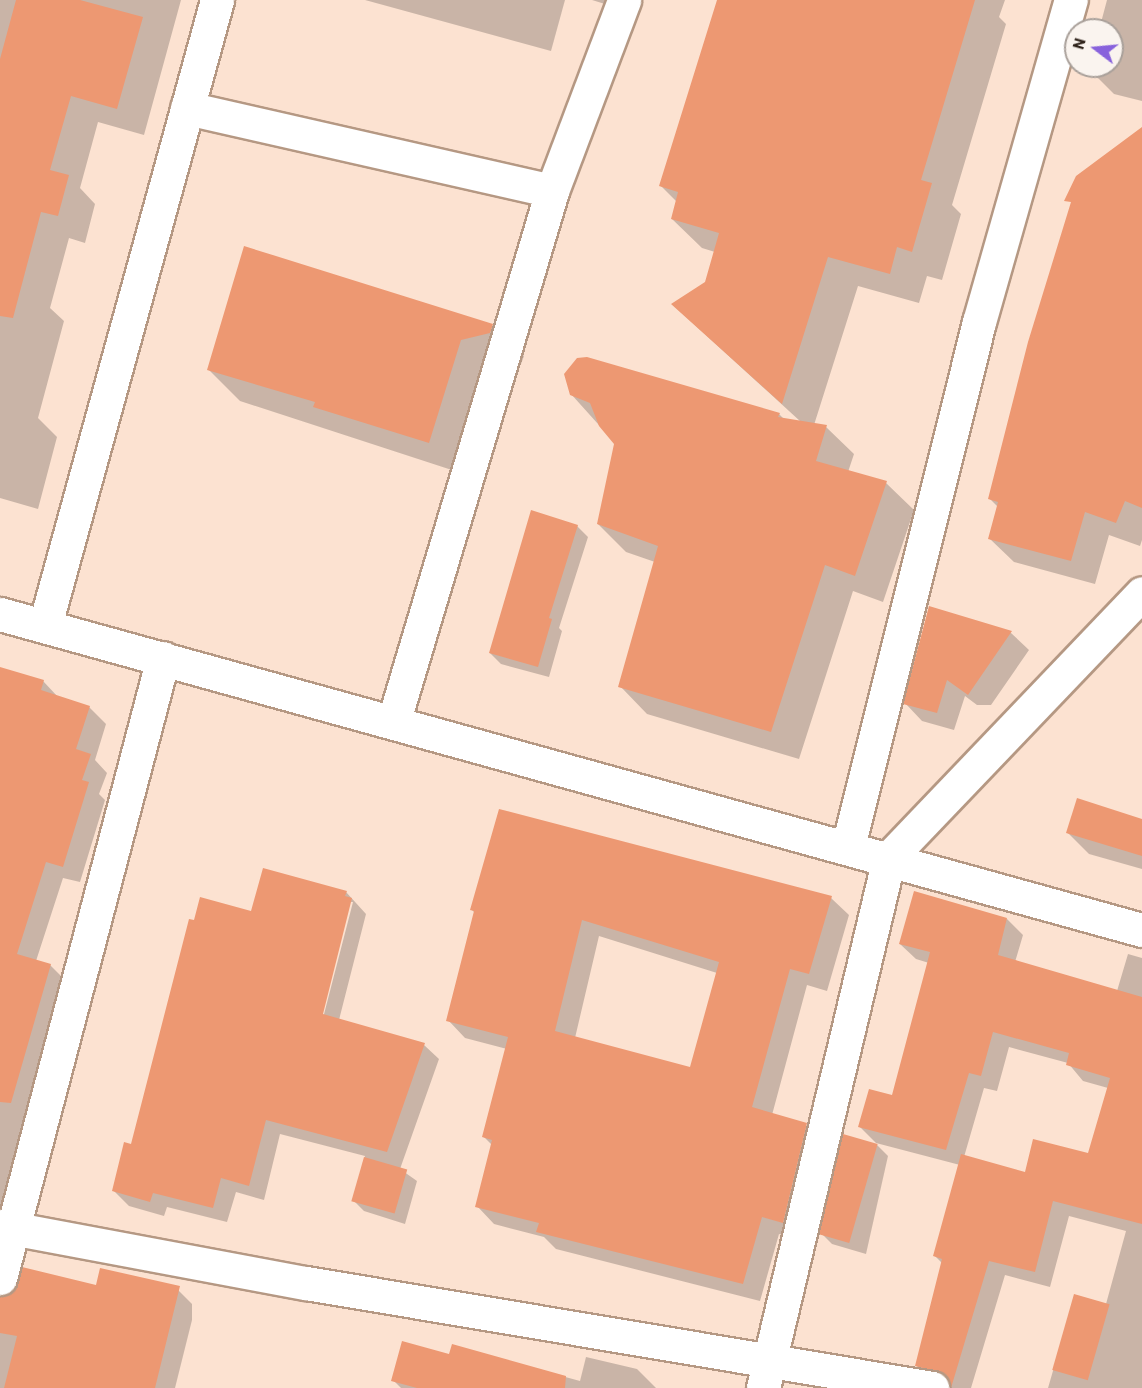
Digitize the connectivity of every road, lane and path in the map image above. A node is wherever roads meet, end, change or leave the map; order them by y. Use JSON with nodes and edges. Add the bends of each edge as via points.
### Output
{"nodes":[{"id":1,"x":217,"y":0,"type":"edge"},
{"id":2,"x":624,"y":0,"type":"edge"},
{"id":3,"x":1071,"y":0,"type":"edge"},
{"id":4,"x":187,"y":108,"type":"junction"},
{"id":5,"x":552,"y":191,"type":"junction"},
{"id":6,"x":1142,"y":593,"type":"edge"},
{"id":7,"x":0,"y":614,"type":"edge"},
{"id":8,"x":45,"y":625,"type":"junction"},
{"id":9,"x":163,"y":658,"type":"junction"},
{"id":10,"x":394,"y":720,"type":"junction"},
{"id":11,"x":848,"y":848,"type":"junction"},
{"id":12,"x":889,"y":858,"type":"junction"},
{"id":13,"x":1142,"y":930,"type":"edge"},
{"id":14,"x":7,"y":1228,"type":"edge"},
{"id":15,"x":0,"y":1278,"type":"edge"},
{"id":16,"x":767,"y":1373,"type":"edge"},
{"id":17,"x":932,"y":1388,"type":"edge"}],
"edges":[{"from":1,"to":4,"type":"street"},
{"from":2,"to":5,"type":"street"},
{"from":3,"to":11,"type":"street","via":[[979,322]]},
{"from":4,"to":5,"type":"street"},
{"from":4,"to":8,"type":"street"},
{"from":5,"to":10,"type":"street"},
{"from":6,"to":12,"type":"street"},
{"from":7,"to":8,"type":"street"},
{"from":8,"to":9,"type":"street"},
{"from":9,"to":10,"type":"street"},
{"from":9,"to":14,"type":"street"},
{"from":10,"to":11,"type":"street"},
{"from":11,"to":12,"type":"street"},
{"from":12,"to":13,"type":"street"},
{"from":12,"to":16,"type":"street"},
{"from":14,"to":15,"type":"street"},
{"from":14,"to":16,"type":"street"},
{"from":16,"to":17,"type":"street"}]}
